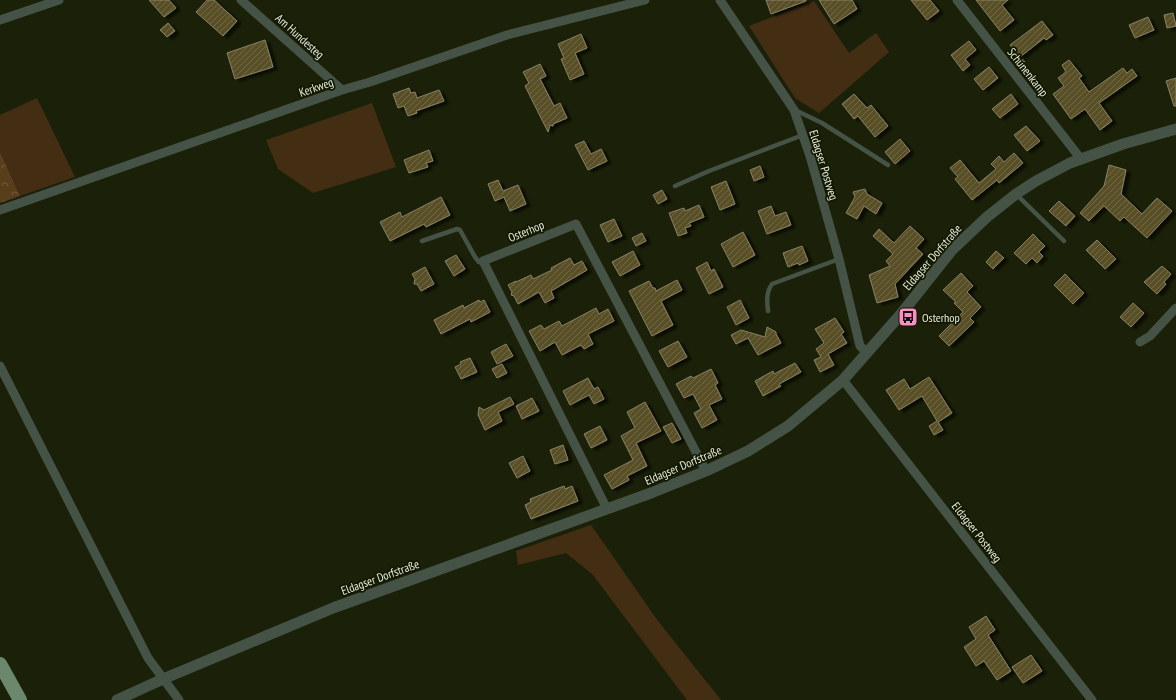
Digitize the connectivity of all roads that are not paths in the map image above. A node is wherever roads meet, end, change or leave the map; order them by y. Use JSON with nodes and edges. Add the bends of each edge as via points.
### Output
{"nodes":[{"id":1,"x":59,"y":0,"type":"edge"},
{"id":2,"x":241,"y":0,"type":"edge"},
{"id":3,"x":645,"y":0,"type":"edge"},
{"id":4,"x":720,"y":0,"type":"edge"},
{"id":5,"x":957,"y":0,"type":"edge"},
{"id":6,"x":0,"y":20,"type":"edge"},
{"id":7,"x":342,"y":90,"type":"junction"},
{"id":8,"x":794,"y":110,"type":"junction"},
{"id":9,"x":1176,"y":129,"type":"edge"},
{"id":10,"x":803,"y":135,"type":"junction"},
{"id":11,"x":1081,"y":159,"type":"junction"},
{"id":12,"x":888,"y":165,"type":"dead end"},
{"id":13,"x":675,"y":186,"type":"dead end"},
{"id":14,"x":1016,"y":194,"type":"junction"},
{"id":15,"x":0,"y":210,"type":"edge"},
{"id":16,"x":422,"y":242,"type":"dead end"},
{"id":17,"x":1064,"y":242,"type":"dead end"},
{"id":18,"x":839,"y":259,"type":"junction"},
{"id":19,"x":482,"y":261,"type":"junction"},
{"id":20,"x":1176,"y":308,"type":"edge"},
{"id":21,"x":768,"y":311,"type":"dead end"},
{"id":22,"x":1140,"y":342,"type":"dead end"},
{"id":23,"x":868,"y":353,"type":"junction"},
{"id":24,"x":0,"y":366,"type":"edge"},
{"id":25,"x":843,"y":380,"type":"junction"},
{"id":26,"x":706,"y":471,"type":"junction"},
{"id":27,"x":607,"y":509,"type":"junction"},
{"id":28,"x":0,"y":664,"type":"edge"},
{"id":29,"x":8,"y":679,"type":"junction"},
{"id":30,"x":162,"y":679,"type":"junction"},
{"id":31,"x":11,"y":700,"type":"edge"},
{"id":32,"x":20,"y":700,"type":"edge"},
{"id":33,"x":117,"y":700,"type":"edge"},
{"id":34,"x":179,"y":700,"type":"edge"},
{"id":35,"x":1092,"y":700,"type":"edge"}],
"edges":[{"from":1,"to":6,"type":"street"},
{"from":2,"to":7,"type":"street","name":"Am Hundesteg"},
{"from":3,"to":7,"type":"street","name":"Kerkweg","via":[[507,35]]},
{"from":4,"to":8,"type":"street","name":"Eldagser Postweg"},
{"from":5,"to":11,"type":"street","name":"Schünenkamp"},
{"from":7,"to":15,"type":"street","name":"Kerkweg"},
{"from":8,"to":10,"type":"street","name":"Eldagser Postweg"},
{"from":8,"to":12,"type":"lane","via":[[822,123]]},
{"from":9,"to":11,"type":"street","name":"Eldagser Dorfstraße"},
{"from":10,"to":13,"type":"lane","via":[[709,170]]},
{"from":10,"to":18,"type":"street","name":"Eldagser Postweg"},
{"from":11,"to":14,"type":"street","name":"Eldagser Dorfstraße"},
{"from":14,"to":17,"type":"lane"},
{"from":14,"to":23,"type":"street","name":"Eldagser Dorfstraße","via":[[952,250]]},
{"from":16,"to":19,"type":"lane","via":[[457,229],[460,230],[474,257],[479,262]]},
{"from":18,"to":21,"type":"lane","via":[[772,284],[768,289]]},
{"from":18,"to":23,"type":"street","name":"Eldagser Postweg","via":[[860,346]]},
{"from":19,"to":26,"type":"street","name":"Osterhop","via":[[576,224]]},
{"from":19,"to":27,"type":"street"},
{"from":20,"to":22,"type":"street","via":[[1150,336]]},
{"from":23,"to":25,"type":"street","name":"Eldagser Dorfstraße"},
{"from":24,"to":30,"type":"street","via":[[148,658]]},
{"from":25,"to":26,"type":"street","name":"Eldagser Dorfstraße","via":[[788,426],[748,451]]},
{"from":25,"to":35,"type":"street","name":"Eldagser Postweg"},
{"from":26,"to":27,"type":"street","name":"Eldagser Dorfstraße"},
{"from":27,"to":30,"type":"street","name":"Eldagser Dorfstraße","via":[[333,608]]},
{"from":28,"to":29,"type":"main road"},
{"from":29,"to":31,"type":"street"},
{"from":29,"to":32,"type":"main road"},
{"from":30,"to":33,"type":"street","name":"Eldagser Dorfstraße"},
{"from":30,"to":34,"type":"street"}]}
